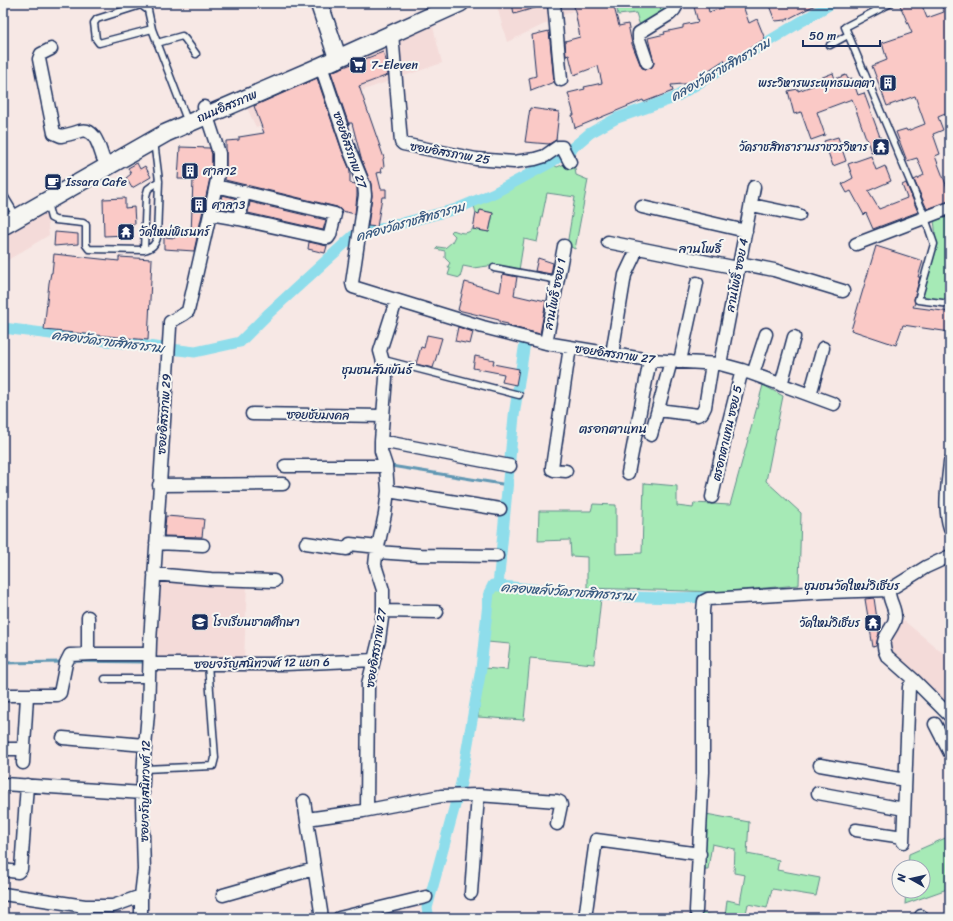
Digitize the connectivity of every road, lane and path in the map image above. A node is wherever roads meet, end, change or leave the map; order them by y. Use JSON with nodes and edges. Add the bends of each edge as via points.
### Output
{"nodes":[{"id":1,"x":319,"y":3,"type":"edge"},
{"id":2,"x":554,"y":3,"type":"edge"},
{"id":3,"x":678,"y":3,"type":"edge"},
{"id":4,"x":874,"y":3,"type":"edge"},
{"id":5,"x":891,"y":3,"type":"edge"},
{"id":6,"x":447,"y":4,"type":"edge"},
{"id":7,"x":877,"y":10,"type":"junction"},
{"id":8,"x":152,"y":29,"type":"junction"},
{"id":9,"x":392,"y":33,"type":"junction"},
{"id":10,"x":848,"y":35,"type":"junction"},
{"id":11,"x":157,"y":43,"type":"junction"},
{"id":12,"x":830,"y":45,"type":"dead end"},
{"id":13,"x":52,"y":49,"type":"dead end"},
{"id":14,"x":196,"y":54,"type":"dead end"},
{"id":15,"x":336,"y":54,"type":"junction"},
{"id":16,"x":648,"y":62,"type":"dead end"},
{"id":17,"x":321,"y":66,"type":"junction"},
{"id":18,"x":562,"y":80,"type":"dead end"},
{"id":19,"x":205,"y":111,"type":"junction"},
{"id":20,"x":185,"y":115,"type":"junction"},
{"id":21,"x":154,"y":140,"type":"junction"},
{"id":22,"x":103,"y":158,"type":"junction"},
{"id":23,"x":570,"y":162,"type":"dead end"},
{"id":24,"x":159,"y":181,"type":"junction"},
{"id":25,"x":216,"y":186,"type":"junction"},
{"id":26,"x":754,"y":187,"type":"dead end"},
{"id":27,"x":244,"y":192,"type":"junction"},
{"id":28,"x":3,"y":194,"type":"edge"},
{"id":29,"x":47,"y":201,"type":"junction"},
{"id":30,"x":752,"y":205,"type":"junction"},
{"id":31,"x":642,"y":207,"type":"dead end"},
{"id":32,"x":950,"y":208,"type":"edge"},
{"id":33,"x":210,"y":214,"type":"junction"},
{"id":34,"x":799,"y":215,"type":"dead end"},
{"id":35,"x":9,"y":217,"type":"edge"},
{"id":36,"x":239,"y":218,"type":"junction"},
{"id":37,"x":925,"y":218,"type":"junction"},
{"id":38,"x":746,"y":231,"type":"junction"},
{"id":39,"x":608,"y":242,"type":"dead end"},
{"id":40,"x":856,"y":244,"type":"dead end"},
{"id":41,"x":564,"y":246,"type":"dead end"},
{"id":42,"x":144,"y":250,"type":"junction"},
{"id":43,"x":634,"y":256,"type":"dead end"},
{"id":44,"x":739,"y":266,"type":"junction"},
{"id":45,"x":494,"y":268,"type":"dead end"},
{"id":46,"x":558,"y":280,"type":"junction"},
{"id":47,"x":697,"y":283,"type":"dead end"},
{"id":48,"x":843,"y":291,"type":"dead end"},
{"id":49,"x":396,"y":300,"type":"junction"},
{"id":50,"x":950,"y":304,"type":"edge"},
{"id":51,"x":766,"y":334,"type":"dead end"},
{"id":52,"x":794,"y":337,"type":"dead end"},
{"id":53,"x":546,"y":342,"type":"junction"},
{"id":54,"x":570,"y":347,"type":"junction"},
{"id":55,"x":823,"y":348,"type":"dead end"},
{"id":56,"x":612,"y":354,"type":"junction"},
{"id":57,"x":384,"y":360,"type":"junction"},
{"id":58,"x":650,"y":360,"type":"junction"},
{"id":59,"x":676,"y":361,"type":"junction"},
{"id":60,"x":716,"y":364,"type":"junction"},
{"id":61,"x":747,"y":372,"type":"junction"},
{"id":62,"x":781,"y":385,"type":"junction"},
{"id":63,"x":519,"y":395,"type":"dead end"},
{"id":64,"x":810,"y":395,"type":"junction"},
{"id":65,"x":834,"y":404,"type":"dead end"},
{"id":66,"x":658,"y":410,"type":"junction"},
{"id":67,"x":252,"y":414,"type":"dead end"},
{"id":68,"x":383,"y":416,"type":"junction"},
{"id":69,"x":651,"y":435,"type":"dead end"},
{"id":70,"x":380,"y":441,"type":"junction"},
{"id":71,"x":950,"y":462,"type":"edge"},
{"id":72,"x":285,"y":466,"type":"dead end"},
{"id":73,"x":386,"y":466,"type":"junction"},
{"id":74,"x":510,"y":466,"type":"dead end"},
{"id":75,"x":566,"y":471,"type":"dead end"},
{"id":76,"x":628,"y":473,"type":"dead end"},
{"id":77,"x":283,"y":484,"type":"dead end"},
{"id":78,"x":159,"y":485,"type":"junction"},
{"id":79,"x":388,"y":491,"type":"junction"},
{"id":80,"x":712,"y":497,"type":"dead end"},
{"id":81,"x":500,"y":509,"type":"dead end"},
{"id":82,"x":950,"y":528,"type":"edge"},
{"id":83,"x":156,"y":543,"type":"junction"},
{"id":84,"x":306,"y":543,"type":"dead end"},
{"id":85,"x":203,"y":545,"type":"dead end"},
{"id":86,"x":377,"y":550,"type":"junction"},
{"id":87,"x":496,"y":556,"type":"dead end"},
{"id":88,"x":950,"y":556,"type":"edge"},
{"id":89,"x":154,"y":574,"type":"junction"},
{"id":90,"x":274,"y":581,"type":"dead end"},
{"id":91,"x":889,"y":590,"type":"junction"},
{"id":92,"x":383,"y":611,"type":"junction"},
{"id":93,"x":437,"y":612,"type":"dead end"},
{"id":94,"x":88,"y":617,"type":"dead end"},
{"id":95,"x":88,"y":654,"type":"junction"},
{"id":96,"x":150,"y":659,"type":"junction"},
{"id":97,"x":374,"y":660,"type":"junction"},
{"id":98,"x":208,"y":664,"type":"junction"},
{"id":99,"x":105,"y":679,"type":"dead end"},
{"id":100,"x":149,"y":679,"type":"junction"},
{"id":101,"x":914,"y":680,"type":"junction"},
{"id":102,"x":3,"y":695,"type":"edge"},
{"id":103,"x":27,"y":696,"type":"junction"},
{"id":104,"x":950,"y":715,"type":"edge"},
{"id":105,"x":63,"y":738,"type":"dead end"},
{"id":106,"x":145,"y":745,"type":"junction"},
{"id":107,"x":3,"y":749,"type":"edge"},
{"id":108,"x":23,"y":749,"type":"junction"},
{"id":109,"x":950,"y":753,"type":"edge"},
{"id":110,"x":23,"y":762,"type":"dead end"},
{"id":111,"x":820,"y":765,"type":"dead end"},
{"id":112,"x":144,"y":769,"type":"junction"},
{"id":113,"x":905,"y":780,"type":"junction"},
{"id":114,"x":3,"y":784,"type":"edge"},
{"id":115,"x":27,"y":785,"type":"junction"},
{"id":116,"x":143,"y":793,"type":"junction"},
{"id":117,"x":818,"y":793,"type":"dead end"},
{"id":118,"x":472,"y":795,"type":"junction"},
{"id":119,"x":304,"y":801,"type":"dead end"},
{"id":120,"x":904,"y":809,"type":"junction"},
{"id":121,"x":367,"y":810,"type":"junction"},
{"id":122,"x":307,"y":819,"type":"junction"},
{"id":123,"x":557,"y":824,"type":"dead end"},
{"id":124,"x":856,"y":830,"type":"dead end"},
{"id":125,"x":700,"y":854,"type":"junction"},
{"id":126,"x":3,"y":870,"type":"edge"},
{"id":127,"x":314,"y":870,"type":"junction"},
{"id":128,"x":471,"y":893,"type":"dead end"},
{"id":129,"x":3,"y":894,"type":"edge"},
{"id":130,"x":223,"y":895,"type":"dead end"},
{"id":131,"x":141,"y":896,"type":"junction"},
{"id":132,"x":426,"y":897,"type":"dead end"},
{"id":133,"x":696,"y":911,"type":"dead end"},
{"id":134,"x":84,"y":912,"type":"edge"},
{"id":135,"x":141,"y":918,"type":"edge"},
{"id":136,"x":322,"y":918,"type":"edge"},
{"id":137,"x":339,"y":918,"type":"edge"},
{"id":138,"x":585,"y":918,"type":"edge"}],
"edges":[{"from":1,"to":15,"type":"main road"},
{"from":2,"to":18,"type":"street"},
{"from":3,"to":16,"type":"street","via":[[670,14],[638,33]]},
{"from":4,"to":7,"type":"lane"},
{"from":5,"to":7,"type":"lane"},
{"from":6,"to":9,"type":"main road","name":"ถนนอิสรภาพ"},
{"from":6,"to":15,"type":"main road"},
{"from":7,"to":10,"type":"lane","via":[[845,27]]},
{"from":8,"to":8,"type":"lane","via":[[99,43],[94,23],[97,19],[141,5],[148,10]]},
{"from":8,"to":11,"type":"lane"},
{"from":9,"to":15,"type":"main road","name":"ถนนอิสรภาพ"},
{"from":9,"to":23,"type":"street","name":"ซอยอิสรภาพ 25","via":[[403,144],[476,159],[514,162],[545,156],[561,148]]},
{"from":10,"to":12,"type":"lane"},
{"from":10,"to":37,"type":"lane"},
{"from":11,"to":14,"type":"lane","via":[[182,36]]},
{"from":11,"to":20,"type":"lane"},
{"from":13,"to":22,"type":"street","via":[[41,54],[39,59],[54,133],[61,136],[88,131],[93,134]]},
{"from":15,"to":17,"type":"main road","name":"ถนนอิสรภาพ"},
{"from":15,"to":19,"type":"main road"},
{"from":17,"to":19,"type":"main road","name":"ถนนอิสรภาพ"},
{"from":17,"to":49,"type":"street","name":"ซอยอิสรภาพ 27","via":[[366,196],[353,287]]},
{"from":19,"to":20,"type":"main road"},
{"from":19,"to":21,"type":"main road","name":"ถนนอิสรภาพ"},
{"from":19,"to":25,"type":"street","name":"ซอยอิสรภาพ 29","via":[[220,153]]},
{"from":20,"to":22,"type":"main road","via":[[148,132]]},
{"from":21,"to":24,"type":"lane"},
{"from":21,"to":29,"type":"main road","name":"ถนนอิสรภาพ"},
{"from":22,"to":35,"type":"main road"},
{"from":24,"to":42,"type":"lane","via":[[148,189],[146,196]]},
{"from":24,"to":42,"type":"lane","via":[[157,238],[151,248]]},
{"from":25,"to":27,"type":"street"},
{"from":25,"to":33,"type":"street","name":"ซอยอิสรภาพ 29"},
{"from":26,"to":30,"type":"street","name":"ลานโพธิ์ ซอย 4"},
{"from":27,"to":36,"type":"street"},
{"from":27,"to":36,"type":"street","via":[[335,214],[328,238]]},
{"from":28,"to":35,"type":"lane"},
{"from":29,"to":35,"type":"main road","name":"ถนนอิสรภาพ"},
{"from":29,"to":42,"type":"lane","via":[[51,218],[86,225],[86,245],[89,249]]},
{"from":30,"to":34,"type":"street"},
{"from":30,"to":38,"type":"street","name":"ลานโพธิ์ ซอย 4"},
{"from":31,"to":38,"type":"street"},
{"from":32,"to":37,"type":"street"},
{"from":33,"to":36,"type":"street"},
{"from":33,"to":78,"type":"street","name":"ซอยอิสรภาพ 29","via":[[189,306],[184,314],[170,322]]},
{"from":37,"to":40,"type":"street"},
{"from":37,"to":50,"type":"lane","via":[[934,244],[918,300]]},
{"from":38,"to":44,"type":"street","name":"ลานโพธิ์ ซอย 4"},
{"from":39,"to":44,"type":"street"},
{"from":41,"to":46,"type":"street","name":"ลานโพธิ์ ซอย 1"},
{"from":43,"to":56,"type":"street","via":[[625,275]]},
{"from":44,"to":48,"type":"street","via":[[774,270]]},
{"from":44,"to":60,"type":"street","name":"ลานโพธิ์ ซอย 4"},
{"from":45,"to":46,"type":"lane"},
{"from":46,"to":53,"type":"street","name":"ลานโพธิ์ ซอย 1"},
{"from":47,"to":59,"type":"street"},
{"from":49,"to":53,"type":"street","name":"ซอยอิสรภาพ 27"},
{"from":49,"to":57,"type":"street","name":"ซอยอิสรภาพ 27","via":[[381,346],[380,351]]},
{"from":51,"to":61,"type":"street","name":"ตรอกตาแทน ซอย 5"},
{"from":52,"to":62,"type":"street"},
{"from":53,"to":54,"type":"street","name":"ซอยอิสรภาพ 27"},
{"from":54,"to":56,"type":"street","name":"ซอยอิสรภาพ 27"},
{"from":54,"to":75,"type":"street","via":[[552,467],[554,470]]},
{"from":55,"to":64,"type":"street"},
{"from":56,"to":58,"type":"street","name":"ซอยอิสรภาพ 27"},
{"from":57,"to":63,"type":"lane"},
{"from":57,"to":68,"type":"street","name":"ซอยอิสรภาพ 27","via":[[386,378]]},
{"from":58,"to":59,"type":"street","name":"ซอยอิสรภาพ 27"},
{"from":58,"to":76,"type":"street"},
{"from":59,"to":60,"type":"street","name":"ซอยอิสรภาพ 27"},
{"from":59,"to":66,"type":"street"},
{"from":60,"to":61,"type":"street","name":"ซอยอิสรภาพ 27"},
{"from":60,"to":66,"type":"street","name":"ลานโพธิ์ ซอย 4","via":[[702,413],[698,415]]},
{"from":61,"to":62,"type":"street","name":"ซอยอิสรภาพ 27"},
{"from":61,"to":80,"type":"street","name":"ตรอกตาแทน ซอย 5","via":[[725,436]]},
{"from":62,"to":64,"type":"street","name":"ซอยอิสรภาพ 27"},
{"from":64,"to":65,"type":"street","name":"ซอยอิสรภาพ 27"},
{"from":66,"to":69,"type":"street"},
{"from":67,"to":68,"type":"street","name":"ซอยชัยมงคล"},
{"from":68,"to":70,"type":"street","name":"ซอยอิสรภาพ 27"},
{"from":70,"to":73,"type":"street","name":"ซอยอิสรภาพ 27"},
{"from":70,"to":74,"type":"street"},
{"from":71,"to":82,"type":"street","via":[[946,507]]},
{"from":72,"to":73,"type":"street"},
{"from":73,"to":79,"type":"street","name":"ซอยอิสรภาพ 27"},
{"from":77,"to":78,"type":"street"},
{"from":78,"to":83,"type":"street","name":"ซอยอิสรภาพ 29"},
{"from":79,"to":81,"type":"street"},
{"from":79,"to":86,"type":"street","name":"ซอยอิสรภาพ 27"},
{"from":83,"to":85,"type":"street"},
{"from":83,"to":89,"type":"street","name":"ซอยอิสรภาพ 29"},
{"from":84,"to":86,"type":"street","via":[[347,548],[350,544]]},
{"from":86,"to":87,"type":"street","via":[[420,555]]},
{"from":86,"to":92,"type":"street","name":"ซอยอิสรภาพ 27","via":[[376,565],[383,590]]},
{"from":88,"to":91,"type":"street","via":[[926,567]]},
{"from":89,"to":90,"type":"street"},
{"from":89,"to":96,"type":"street","name":"ซอยอิสรภาพ 29"},
{"from":91,"to":101,"type":"street","via":[[895,618],[884,642],[884,651]]},
{"from":91,"to":125,"type":"street","via":[[704,600]]},
{"from":92,"to":93,"type":"street"},
{"from":92,"to":97,"type":"street","name":"ซอยอิสรภาพ 27"},
{"from":94,"to":95,"type":"street"},
{"from":95,"to":96,"type":"street","name":"ซอยจรัญสนิทวงศ์ 12 แยก 6"},
{"from":95,"to":103,"type":"street","name":"ซอยจรัญสนิทวงศ์ 12 แยก 6","via":[[70,655],[66,661],[60,693]]},
{"from":96,"to":98,"type":"street","name":"ซอยจรัญสนิทวงศ์ 12 แยก 6"},
{"from":96,"to":100,"type":"street","name":"ซอยจรัญสนิทวงศ์ 12"},
{"from":97,"to":98,"type":"street","name":"ซอยจรัญสนิทวงศ์ 12 แยก 6"},
{"from":97,"to":121,"type":"street","name":"ซอยอิสรภาพ 27","via":[[368,684]]},
{"from":98,"to":112,"type":"lane","via":[[215,758],[213,766]]},
{"from":99,"to":100,"type":"lane"},
{"from":100,"to":106,"type":"street","name":"ซอยจรัญสนิทวงศ์ 12"},
{"from":101,"to":104,"type":"street"},
{"from":101,"to":113,"type":"street","via":[[909,687]]},
{"from":102,"to":103,"type":"street"},
{"from":103,"to":108,"type":"street"},
{"from":104,"to":109,"type":"street","via":[[930,726]]},
{"from":105,"to":106,"type":"street"},
{"from":106,"to":112,"type":"street","name":"ซอยจรัญสนิทวงศ์ 12"},
{"from":107,"to":108,"type":"street"},
{"from":108,"to":110,"type":"street"},
{"from":111,"to":113,"type":"street"},
{"from":112,"to":116,"type":"street","name":"ซอยจรัญสนิทวงศ์ 12"},
{"from":113,"to":120,"type":"street"},
{"from":114,"to":115,"type":"street"},
{"from":115,"to":116,"type":"street"},
{"from":115,"to":126,"type":"street","via":[[21,870]]},
{"from":116,"to":131,"type":"street","name":"ซอยจรัญสนิทวงศ์ 12","via":[[144,870]]},
{"from":117,"to":120,"type":"street"},
{"from":118,"to":121,"type":"street","via":[[448,796]]},
{"from":118,"to":123,"type":"street","via":[[560,802]]},
{"from":118,"to":128,"type":"street"},
{"from":119,"to":122,"type":"street"},
{"from":120,"to":124,"type":"street","via":[[903,840]]},
{"from":121,"to":122,"type":"street"},
{"from":122,"to":127,"type":"street"},
{"from":125,"to":133,"type":"street"},
{"from":125,"to":138,"type":"street","via":[[596,840]]},
{"from":127,"to":130,"type":"street"},
{"from":127,"to":136,"type":"street"},
{"from":129,"to":134,"type":"street"},
{"from":131,"to":134,"type":"street","via":[[113,906]]},
{"from":131,"to":135,"type":"street","name":"ซอยจรัญสนิทวงศ์ 12"},
{"from":132,"to":137,"type":"street"}]}
